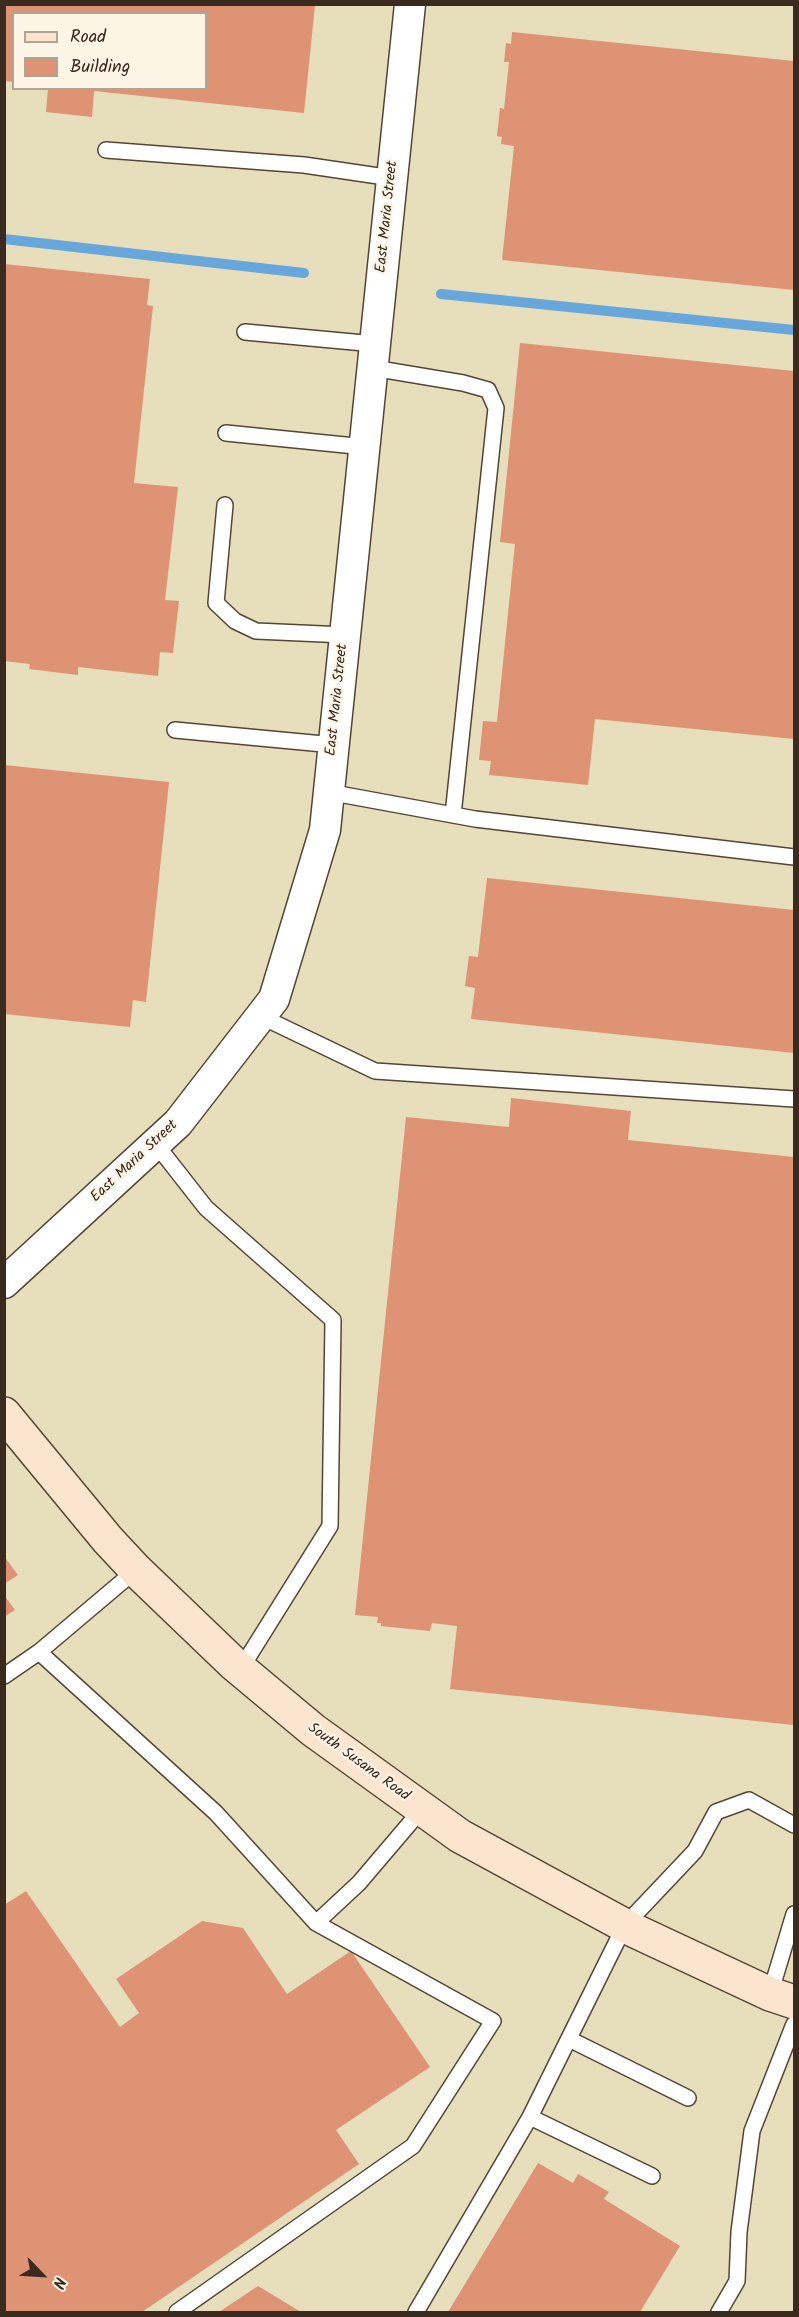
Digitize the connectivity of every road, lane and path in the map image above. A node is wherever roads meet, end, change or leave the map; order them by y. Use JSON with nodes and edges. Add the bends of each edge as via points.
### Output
{"nodes":[{"id":1,"x":410,"y":4,"type":"edge"},
{"id":2,"x":106,"y":150,"type":"dead end"},
{"id":3,"x":392,"y":178,"type":"junction"},
{"id":4,"x":245,"y":332,"type":"dead end"},
{"id":5,"x":374,"y":356,"type":"junction"},
{"id":6,"x":226,"y":433,"type":"dead end"},
{"id":7,"x":364,"y":447,"type":"junction"},
{"id":8,"x":225,"y":505,"type":"dead end"},
{"id":9,"x":345,"y":634,"type":"junction"},
{"id":10,"x":175,"y":730,"type":"dead end"},
{"id":11,"x":334,"y":745,"type":"junction"},
{"id":12,"x":328,"y":792,"type":"junction"},
{"id":13,"x":453,"y":815,"type":"junction"},
{"id":14,"x":795,"y":857,"type":"edge"},
{"id":15,"x":260,"y":1016,"type":"junction"},
{"id":16,"x":795,"y":1099,"type":"edge"},
{"id":17,"x":155,"y":1143,"type":"junction"},
{"id":18,"x":4,"y":1283,"type":"edge"},
{"id":19,"x":4,"y":1414,"type":"edge"},
{"id":20,"x":136,"y":1570,"type":"junction"},
{"id":21,"x":39,"y":1652,"type":"junction"},
{"id":22,"x":240,"y":1670,"type":"junction"},
{"id":23,"x":4,"y":1676,"type":"edge"},
{"id":24,"x":422,"y":1809,"type":"junction"},
{"id":25,"x":795,"y":1825,"type":"edge"},
{"id":26,"x":795,"y":1914,"type":"edge"},
{"id":27,"x":316,"y":1923,"type":"junction"},
{"id":28,"x":625,"y":1925,"type":"junction"},
{"id":29,"x":782,"y":1998,"type":"edge"},
{"id":30,"x":795,"y":2024,"type":"edge"},
{"id":31,"x":569,"y":2039,"type":"junction"},
{"id":32,"x":688,"y":2098,"type":"dead end"},
{"id":33,"x":530,"y":2117,"type":"junction"},
{"id":34,"x":652,"y":2176,"type":"dead end"},
{"id":35,"x":177,"y":2313,"type":"edge"},
{"id":36,"x":416,"y":2313,"type":"edge"},
{"id":37,"x":719,"y":2313,"type":"edge"}],
"edges":[{"from":1,"to":3,"type":"street","name":"East Maria Street"},
{"from":2,"to":3,"type":"lane","via":[[304,165]]},
{"from":3,"to":5,"type":"street","name":"East Maria Street"},
{"from":4,"to":5,"type":"lane"},
{"from":5,"to":7,"type":"street","name":"East Maria Street"},
{"from":5,"to":13,"type":"lane","via":[[488,390],[496,408]]},
{"from":6,"to":7,"type":"lane"},
{"from":7,"to":9,"type":"street","name":"East Maria Street"},
{"from":8,"to":9,"type":"lane","via":[[216,603],[235,621],[256,631]]},
{"from":9,"to":11,"type":"street","name":"East Maria Street"},
{"from":10,"to":11,"type":"lane"},
{"from":11,"to":12,"type":"street","name":"East Maria Street"},
{"from":12,"to":13,"type":"lane"},
{"from":12,"to":15,"type":"street","name":"East Maria Street","via":[[325,830],[278,987]]},
{"from":13,"to":14,"type":"lane"},
{"from":15,"to":16,"type":"lane","via":[[375,1071]]},
{"from":15,"to":17,"type":"street","name":"East Maria Street","via":[[178,1123]]},
{"from":17,"to":18,"type":"street","name":"East Maria Street"},
{"from":17,"to":22,"type":"lane","via":[[207,1208],[333,1320],[330,1526]]},
{"from":19,"to":20,"type":"street","name":"South Susana Road"},
{"from":20,"to":21,"type":"lane"},
{"from":20,"to":22,"type":"street","name":"South Susana Road"},
{"from":21,"to":23,"type":"lane"},
{"from":21,"to":27,"type":"lane","via":[[216,1813]]},
{"from":22,"to":24,"type":"street","name":"South Susana Road","via":[[313,1730]]},
{"from":24,"to":27,"type":"lane","via":[[359,1883]]},
{"from":24,"to":28,"type":"street","name":"South Susana Road","via":[[460,1836]]},
{"from":25,"to":28,"type":"lane","via":[[749,1800],[716,1812],[695,1851]]},
{"from":26,"to":29,"type":"lane"},
{"from":27,"to":35,"type":"lane","via":[[493,2020],[413,2146]]},
{"from":28,"to":29,"type":"street","name":"South Susana Road"},
{"from":28,"to":31,"type":"lane"},
{"from":30,"to":37,"type":"lane","via":[[752,2131],[737,2281]]},
{"from":31,"to":32,"type":"lane"},
{"from":31,"to":33,"type":"lane"},
{"from":33,"to":34,"type":"lane"},
{"from":33,"to":36,"type":"lane"}]}
